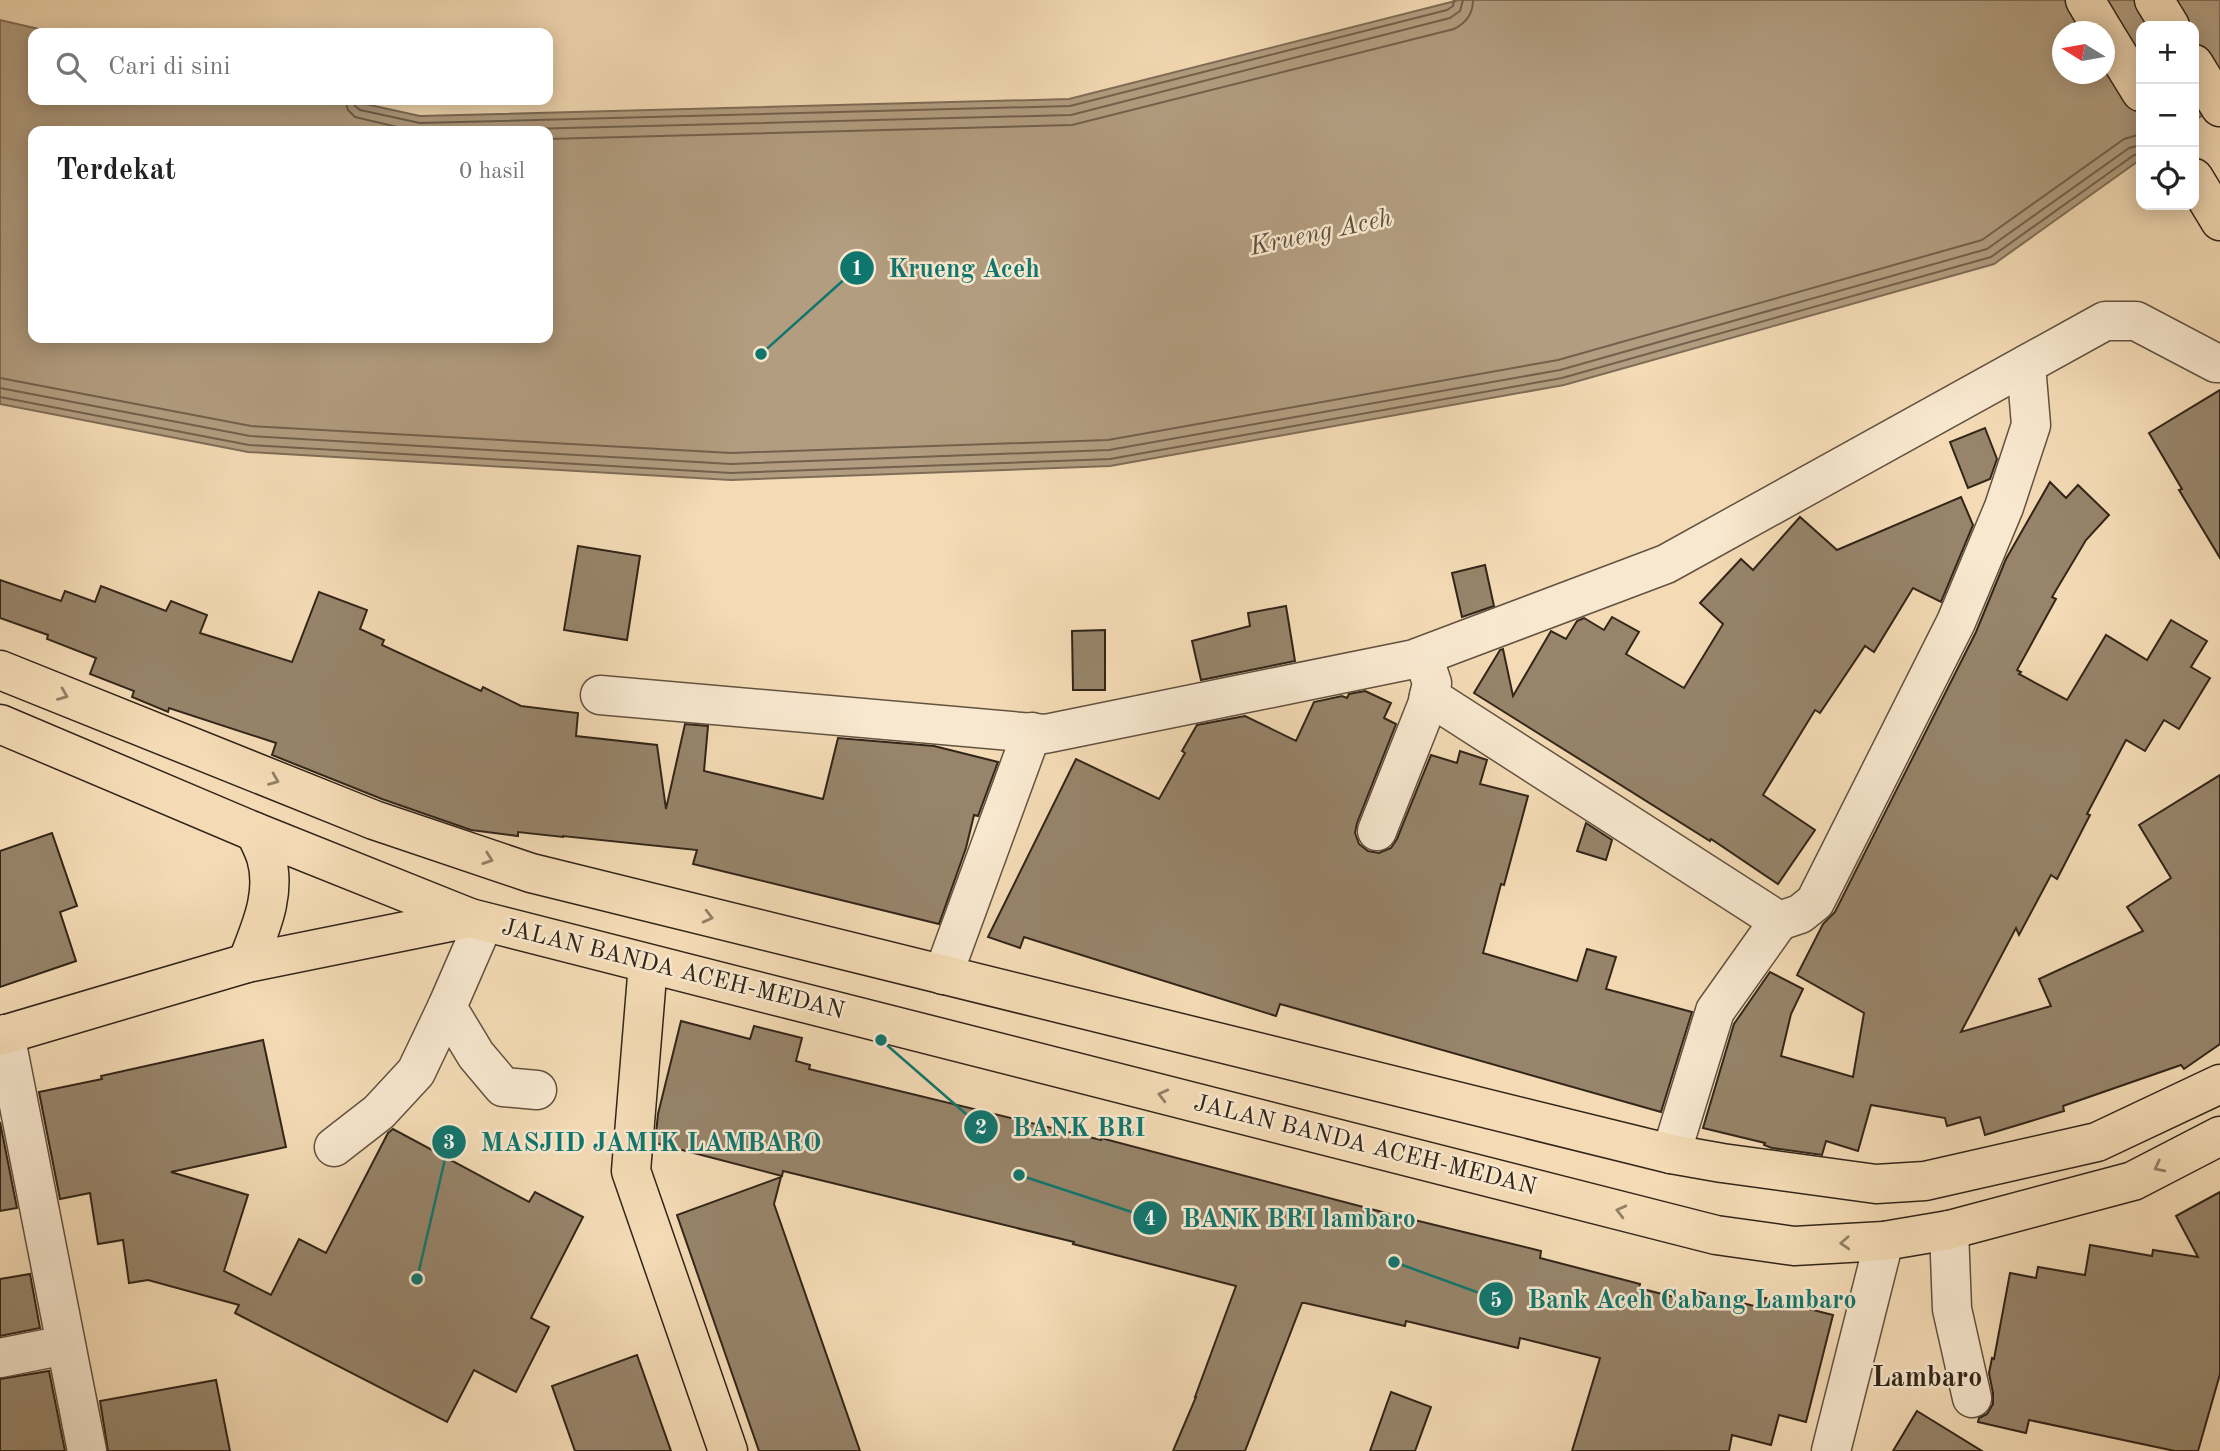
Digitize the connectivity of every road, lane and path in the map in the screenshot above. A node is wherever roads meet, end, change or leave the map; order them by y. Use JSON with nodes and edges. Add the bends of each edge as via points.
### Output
{"nodes":[{"id":1,"x":2085,"y":0,"type":"edge"},
{"id":2,"x":2154,"y":0,"type":"edge"},
{"id":3,"x":2097,"y":21,"type":"edge"},
{"id":4,"x":2167,"y":21,"type":"edge"},
{"id":5,"x":2115,"y":50,"type":"edge"},
{"id":6,"x":2199,"y":72,"type":"edge"},
{"id":7,"x":2136,"y":84,"type":"edge"},
{"id":8,"x":2220,"y":107,"type":"edge"},
{"id":9,"x":2199,"y":186,"type":"edge"},
{"id":10,"x":2220,"y":221,"type":"edge"},
{"id":11,"x":2220,"y":363,"type":"edge"},
{"id":12,"x":2026,"y":365,"type":"junction"},
{"id":13,"x":1414,"y":659,"type":"junction"},
{"id":14,"x":0,"y":670,"type":"edge"},
{"id":15,"x":600,"y":695,"type":"dead end"},
{"id":16,"x":1430,"y":696,"type":"junction"},
{"id":17,"x":0,"y":724,"type":"edge"},
{"id":18,"x":1032,"y":732,"type":"junction"},
{"id":19,"x":1377,"y":831,"type":"dead end"},
{"id":20,"x":255,"y":832,"type":"junction"},
{"id":21,"x":477,"y":920,"type":"junction"},
{"id":22,"x":1779,"y":921,"type":"junction"},
{"id":23,"x":247,"y":963,"type":"junction"},
{"id":24,"x":648,"y":964,"type":"junction"},
{"id":25,"x":943,"y":975,"type":"junction"},
{"id":26,"x":447,"y":1007,"type":"junction"},
{"id":27,"x":2,"y":1035,"type":"edge"},
{"id":28,"x":2220,"y":1084,"type":"edge"},
{"id":29,"x":537,"y":1090,"type":"dead end"},
{"id":30,"x":2220,"y":1136,"type":"edge"},
{"id":31,"x":334,"y":1147,"type":"dead end"},
{"id":32,"x":1671,"y":1154,"type":"junction"},
{"id":33,"x":1949,"y":1230,"type":"junction"},
{"id":34,"x":1884,"y":1241,"type":"junction"},
{"id":35,"x":65,"y":1345,"type":"junction"},
{"id":36,"x":0,"y":1358,"type":"edge"},
{"id":37,"x":1972,"y":1398,"type":"dead end"},
{"id":38,"x":87,"y":1451,"type":"edge"},
{"id":39,"x":728,"y":1451,"type":"edge"},
{"id":40,"x":1831,"y":1451,"type":"edge"}],
"edges":[{"from":1,"to":3,"type":"main road"},
{"from":2,"to":4,"type":"main road"},
{"from":5,"to":7,"type":"main road"},
{"from":6,"to":8,"type":"main road"},
{"from":9,"to":10,"type":"main road"},
{"from":11,"to":12,"type":"street","via":[[2136,321],[2105,321]]},
{"from":12,"to":13,"type":"street","via":[[1666,564]]},
{"from":12,"to":22,"type":"street","via":[[2031,425],[2004,507],[1956,622],[1815,902],[1800,914]]},
{"from":13,"to":16,"type":"street","via":[[1425,664],[1432,683]]},
{"from":13,"to":18,"type":"street","via":[[1045,734]]},
{"from":14,"to":25,"type":"main road","one_way":true,"via":[[374,820],[531,873]]},
{"from":15,"to":18,"type":"street"},
{"from":16,"to":19,"type":"street"},
{"from":16,"to":22,"type":"street"},
{"from":17,"to":20,"type":"main road","name":"JALAN BANDA ACEH-MEDAN"},
{"from":18,"to":25,"type":"street"},
{"from":20,"to":21,"type":"main road","name":"JALAN BANDA ACEH-MEDAN"},
{"from":20,"to":23,"type":"main road","via":[[266,858],[270,886]]},
{"from":21,"to":23,"type":"main road"},
{"from":21,"to":24,"type":"main road","name":"JALAN BANDA ACEH-MEDAN"},
{"from":21,"to":26,"type":"street"},
{"from":22,"to":32,"type":"street","via":[[1714,1011]]},
{"from":23,"to":27,"type":"main road"},
{"from":34,"to":24,"type":"main road","name":"JALAN BANDA ACEH-MEDAN","one_way":true,"via":[[1794,1246],[1716,1235]]},
{"from":24,"to":39,"type":"main road","via":[[631,1171]]},
{"from":25,"to":32,"type":"main road"},
{"from":26,"to":29,"type":"street","via":[[476,1055],[503,1087]]},
{"from":26,"to":31,"type":"street","via":[[416,1072],[379,1112]]},
{"from":27,"to":35,"type":"street"},
{"from":28,"to":32,"type":"main road","via":[[2097,1142],[1924,1181],[1876,1184]]},
{"from":30,"to":33,"type":"main road","name":"JALAN BANDA ACEH-MEDAN","one_way":true,"via":[[2133,1181]]},
{"from":33,"to":34,"type":"main road","name":"JALAN BANDA ACEH-MEDAN"},
{"from":33,"to":37,"type":"street","via":[[1952,1309]]},
{"from":34,"to":40,"type":"street"},
{"from":35,"to":36,"type":"street"},
{"from":35,"to":38,"type":"street"}]}
